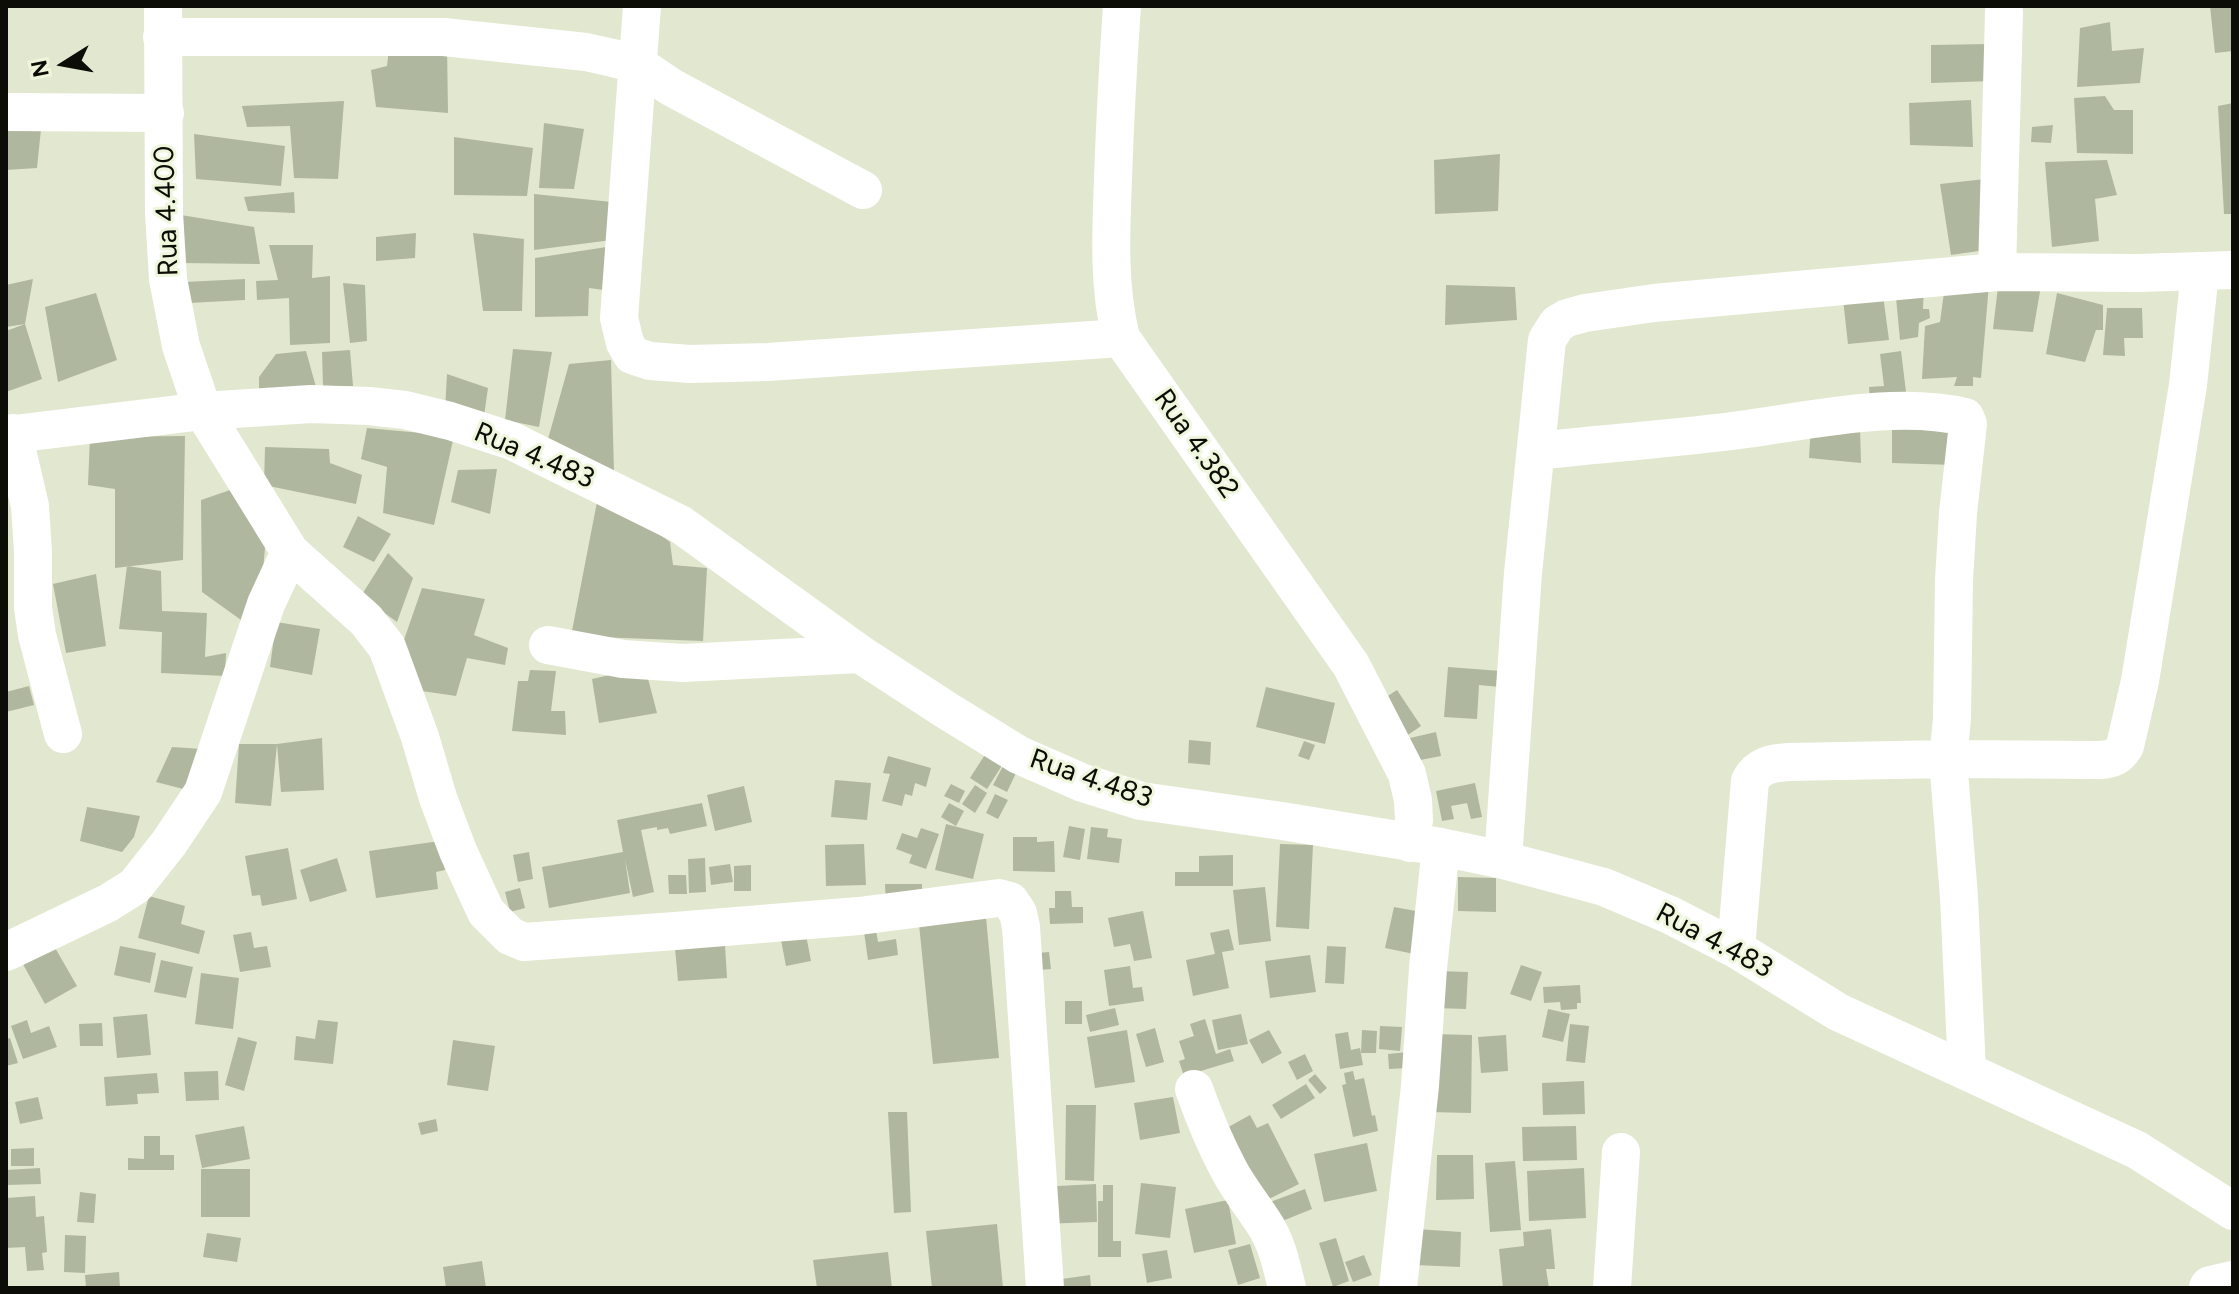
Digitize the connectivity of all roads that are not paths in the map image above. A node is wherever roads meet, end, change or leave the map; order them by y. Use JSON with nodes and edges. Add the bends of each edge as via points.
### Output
{"nodes":[{"id":1,"x":642,"y":6,"type":"edge"},
{"id":2,"x":1122,"y":6,"type":"edge"},
{"id":3,"x":2004,"y":12,"type":"dead end"},
{"id":4,"x":163,"y":22,"type":"edge"},
{"id":5,"x":637,"y":64,"type":"junction"},
{"id":6,"x":6,"y":112,"type":"edge"},
{"id":7,"x":165,"y":113,"type":"junction"},
{"id":8,"x":863,"y":190,"type":"dead end"},
{"id":9,"x":2217,"y":271,"type":"edge"},
{"id":10,"x":1997,"y":272,"type":"junction"},
{"id":11,"x":1121,"y":338,"type":"junction"},
{"id":12,"x":203,"y":411,"type":"junction"},
{"id":13,"x":10,"y":434,"type":"edge"},
{"id":14,"x":1536,"y":451,"type":"junction"},
{"id":15,"x":290,"y":552,"type":"junction"},
{"id":16,"x":548,"y":645,"type":"dead end"},
{"id":17,"x":860,"y":654,"type":"junction"},
{"id":18,"x":63,"y":734,"type":"dead end"},
{"id":19,"x":1948,"y":759,"type":"junction"},
{"id":20,"x":1425,"y":845,"type":"junction"},
{"id":21,"x":1503,"y":860,"type":"junction"},
{"id":22,"x":1736,"y":949,"type":"junction"},
{"id":23,"x":6,"y":952,"type":"edge"},
{"id":24,"x":1967,"y":1071,"type":"junction"},
{"id":25,"x":1194,"y":1089,"type":"dead end"},
{"id":26,"x":1621,"y":1152,"type":"dead end"},
{"id":27,"x":2233,"y":1211,"type":"edge"},
{"id":28,"x":2233,"y":1283,"type":"edge"},
{"id":29,"x":1045,"y":1288,"type":"edge"},
{"id":30,"x":1287,"y":1288,"type":"edge"},
{"id":31,"x":1398,"y":1288,"type":"edge"},
{"id":32,"x":1612,"y":1288,"type":"edge"},
{"id":33,"x":2211,"y":1288,"type":"edge"}],
"edges":[{"from":1,"to":5,"type":"street"},
{"from":2,"to":11,"type":"street","name":"Rua 4.382","via":[[1111,255]]},
{"from":3,"to":10,"type":"street"},
{"from":4,"to":5,"type":"street","via":[[444,37],[586,52]]},
{"from":4,"to":7,"type":"street","name":"Rua 4.400"},
{"from":5,"to":8,"type":"street"},
{"from":5,"to":11,"type":"street","via":[[619,318],[632,355],[690,364],[768,362]]},
{"from":6,"to":7,"type":"street"},
{"from":7,"to":12,"type":"street","name":"Rua 4.400","via":[[168,279],[181,346]]},
{"from":9,"to":10,"type":"street"},
{"from":9,"to":19,"type":"street","via":[[2188,385],[2125,746],[2113,759],[2100,760]]},
{"from":10,"to":14,"type":"street","via":[[1654,303],[1567,318],[1547,340]]},
{"from":11,"to":20,"type":"street","name":"Rua 4.382","via":[[1351,665],[1407,774],[1414,820]]},
{"from":12,"to":13,"type":"street","name":"Rua 4.483"},
{"from":12,"to":15,"type":"street","name":"Rua 4.400"},
{"from":12,"to":17,"type":"street","name":"Rua 4.483","via":[[369,406],[450,421],[512,441],[680,524]]},
{"from":13,"to":18,"type":"street","via":[[30,506],[37,635]]},
{"from":14,"to":19,"type":"street","via":[[1886,411],[1965,417]]},
{"from":14,"to":21,"type":"street"},
{"from":15,"to":23,"type":"street","via":[[266,604],[203,792],[169,843],[135,886]]},
{"from":15,"to":29,"type":"street","name":"Rua 4.400","via":[[366,620],[387,647],[458,851],[486,912],[510,936],[524,942],[1010,901],[1021,927]]},
{"from":16,"to":17,"type":"street","via":[[683,663]]},
{"from":17,"to":20,"type":"street","name":"Rua 4.483","via":[[1019,755],[1083,783],[1141,801]]},
{"from":19,"to":22,"type":"street","via":[[1772,763],[1755,771],[1748,797]]},
{"from":19,"to":24,"type":"street"},
{"from":20,"to":21,"type":"street","name":"Rua 4.483"},
{"from":20,"to":31,"type":"street","name":"Rua 4.382","via":[[1428,968]]},
{"from":21,"to":22,"type":"street","name":"Rua 4.483","via":[[1604,887]]},
{"from":22,"to":24,"type":"street","name":"Rua 4.483","via":[[1838,1012]]},
{"from":24,"to":27,"type":"street","name":"Rua 4.483","via":[[2137,1150]]},
{"from":25,"to":30,"type":"street","via":[[1229,1170],[1276,1247]]},
{"from":26,"to":32,"type":"street"},
{"from":28,"to":33,"type":"main road"}]}
